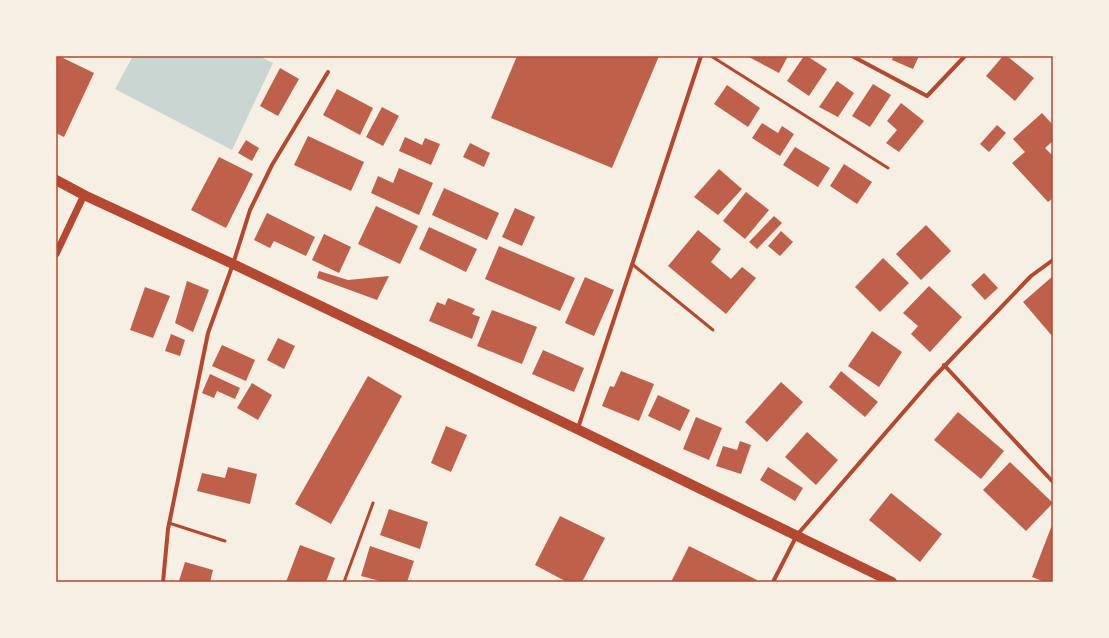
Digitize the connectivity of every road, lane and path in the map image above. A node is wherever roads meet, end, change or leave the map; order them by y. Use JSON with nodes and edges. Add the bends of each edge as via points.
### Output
{"nodes":[{"id":1,"x":701,"y":56,"type":"edge"},
{"id":2,"x":711,"y":56,"type":"edge"},
{"id":3,"x":852,"y":56,"type":"edge"},
{"id":4,"x":965,"y":56,"type":"edge"},
{"id":5,"x":328,"y":72,"type":"dead end"},
{"id":6,"x":888,"y":168,"type":"dead end"},
{"id":7,"x":56,"y":180,"type":"edge"},
{"id":8,"x":84,"y":195,"type":"junction"},
{"id":9,"x":56,"y":254,"type":"edge"},
{"id":10,"x":1053,"y":260,"type":"edge"},
{"id":11,"x":233,"y":264,"type":"junction"},
{"id":12,"x":632,"y":264,"type":"junction"},
{"id":13,"x":713,"y":330,"type":"dead end"},
{"id":14,"x":944,"y":366,"type":"junction"},
{"id":15,"x":577,"y":429,"type":"junction"},
{"id":16,"x":1053,"y":482,"type":"edge"},
{"id":17,"x":373,"y":503,"type":"dead end"},
{"id":18,"x":169,"y":523,"type":"junction"},
{"id":19,"x":797,"y":536,"type":"junction"},
{"id":20,"x":225,"y":541,"type":"dead end"},
{"id":21,"x":163,"y":582,"type":"edge"},
{"id":22,"x":344,"y":582,"type":"edge"},
{"id":23,"x":773,"y":582,"type":"edge"},
{"id":24,"x":892,"y":582,"type":"edge"}],
"edges":[{"from":1,"to":12,"type":"street"},
{"from":2,"to":6,"type":"lane"},
{"from":3,"to":4,"type":"street","via":[[927,96]]},
{"from":5,"to":11,"type":"street","via":[[272,165],[250,210]]},
{"from":7,"to":8,"type":"main road"},
{"from":8,"to":9,"type":"street"},
{"from":8,"to":11,"type":"main road"},
{"from":10,"to":14,"type":"street","via":[[1030,276]]},
{"from":11,"to":15,"type":"main road"},
{"from":11,"to":18,"type":"street","via":[[208,333]]},
{"from":12,"to":13,"type":"lane"},
{"from":12,"to":15,"type":"street"},
{"from":14,"to":16,"type":"street"},
{"from":14,"to":19,"type":"street"},
{"from":15,"to":19,"type":"main road"},
{"from":17,"to":22,"type":"lane"},
{"from":18,"to":20,"type":"lane"},
{"from":18,"to":21,"type":"street"},
{"from":19,"to":23,"type":"street"},
{"from":19,"to":24,"type":"main road"}]}
